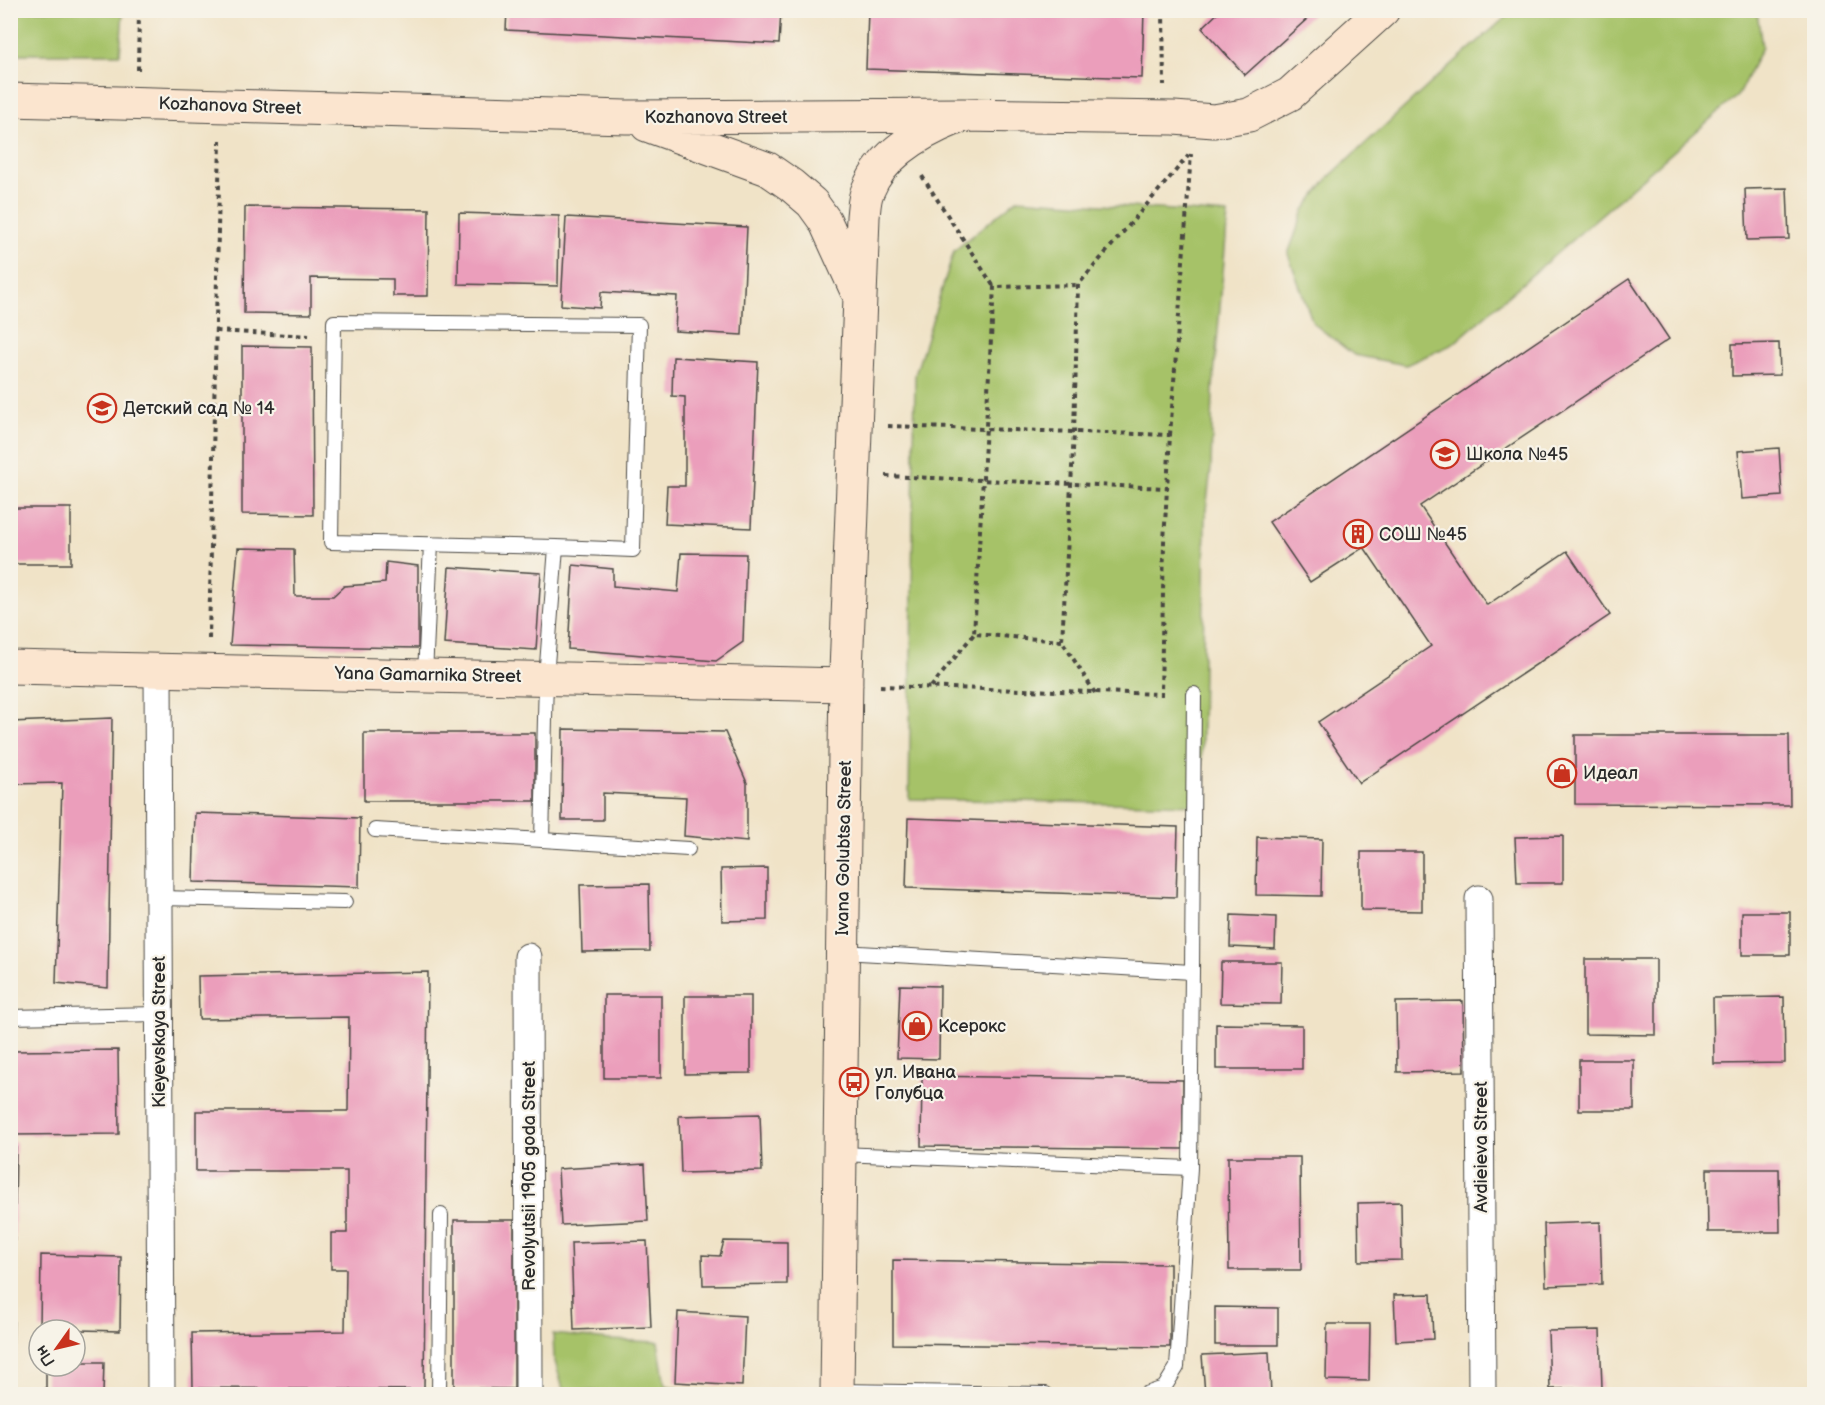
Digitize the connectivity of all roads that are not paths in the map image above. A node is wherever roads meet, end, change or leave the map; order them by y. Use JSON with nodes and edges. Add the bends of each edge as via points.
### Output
{"nodes":[{"id":1,"x":1383,"y":10,"type":"edge"},
{"id":2,"x":11,"y":85,"type":"edge"},
{"id":3,"x":963,"y":115,"type":"junction"},
{"id":4,"x":626,"y":117,"type":"junction"},
{"id":5,"x":861,"y":301,"type":"junction"},
{"id":6,"x":431,"y":544,"type":"junction"},
{"id":7,"x":556,"y":547,"type":"junction"},
{"id":8,"x":10,"y":667,"type":"edge"},
{"id":9,"x":158,"y":669,"type":"junction"},
{"id":10,"x":425,"y":675,"type":"junction"},
{"id":11,"x":546,"y":678,"type":"junction"},
{"id":12,"x":846,"y":685,"type":"junction"},
{"id":13,"x":1194,"y":694,"type":"road end"},
{"id":14,"x":375,"y":830,"type":"dead end"},
{"id":15,"x":542,"y":840,"type":"junction"},
{"id":16,"x":688,"y":849,"type":"dead end"},
{"id":17,"x":159,"y":898,"type":"junction"},
{"id":18,"x":1479,"y":899,"type":"dead end"},
{"id":19,"x":345,"y":902,"type":"dead end"},
{"id":20,"x":842,"y":952,"type":"junction"},
{"id":21,"x":528,"y":957,"type":"dead end"},
{"id":22,"x":1192,"y":972,"type":"junction"},
{"id":23,"x":159,"y":1014,"type":"junction"},
{"id":24,"x":10,"y":1017,"type":"edge"},
{"id":25,"x":840,"y":1154,"type":"junction"},
{"id":26,"x":1190,"y":1168,"type":"junction"},
{"id":27,"x":441,"y":1215,"type":"dead end"},
{"id":28,"x":837,"y":1393,"type":"edge"},
{"id":29,"x":161,"y":1395,"type":"edge"},
{"id":30,"x":439,"y":1395,"type":"edge"},
{"id":31,"x":529,"y":1395,"type":"edge"},
{"id":32,"x":1046,"y":1395,"type":"edge"},
{"id":33,"x":1146,"y":1395,"type":"edge"},
{"id":34,"x":1482,"y":1395,"type":"edge"}],
"edges":[{"from":1,"to":3,"type":"street","name":"Kozhanova Street","via":[[1290,94],[1249,115],[1214,121]]},
{"from":2,"to":4,"type":"street","name":"Kozhanova Street"},
{"from":3,"to":4,"type":"street","name":"Kozhanova Street"},
{"from":3,"to":5,"type":"street","name":"Ivana Golubtsa Street","via":[[923,133],[895,153],[868,189],[863,217]]},
{"from":4,"to":5,"type":"street","via":[[768,169],[791,185],[825,221]]},
{"from":5,"to":12,"type":"street","name":"Ivana Golubtsa Street"},
{"from":6,"to":7,"type":"lane"},
{"from":6,"to":7,"type":"lane","via":[[331,542],[334,322],[639,325],[633,550]]},
{"from":6,"to":10,"type":"lane"},
{"from":7,"to":11,"type":"lane"},
{"from":8,"to":9,"type":"street","name":"Yana Gamarnika Street"},
{"from":9,"to":10,"type":"street","name":"Yana Gamarnika Street"},
{"from":9,"to":17,"type":"street","name":"Kieyevskaya Street"},
{"from":10,"to":11,"type":"street","name":"Yana Gamarnika Street"},
{"from":11,"to":12,"type":"street","name":"Yana Gamarnika Street"},
{"from":11,"to":15,"type":"lane"},
{"from":12,"to":20,"type":"street","name":"Ivana Golubtsa Street"},
{"from":13,"to":22,"type":"lane"},
{"from":14,"to":15,"type":"lane"},
{"from":15,"to":16,"type":"lane"},
{"from":17,"to":19,"type":"lane"},
{"from":17,"to":23,"type":"street","name":"Kieyevskaya Street"},
{"from":18,"to":34,"type":"street","name":"Avdieieva Street"},
{"from":20,"to":22,"type":"lane"},
{"from":20,"to":25,"type":"street","name":"Ivana Golubtsa Street"},
{"from":21,"to":31,"type":"street","name":"Revolyutsii 1905 goda Street"},
{"from":22,"to":26,"type":"lane"},
{"from":23,"to":24,"type":"lane"},
{"from":23,"to":29,"type":"street","name":"Kieyevskaya Street"},
{"from":25,"to":26,"type":"lane"},
{"from":25,"to":28,"type":"street","name":"Ivana Golubtsa Street"},
{"from":26,"to":33,"type":"lane","via":[[1177,1367],[1164,1388]]},
{"from":27,"to":30,"type":"lane"},
{"from":28,"to":32,"type":"lane"}]}
